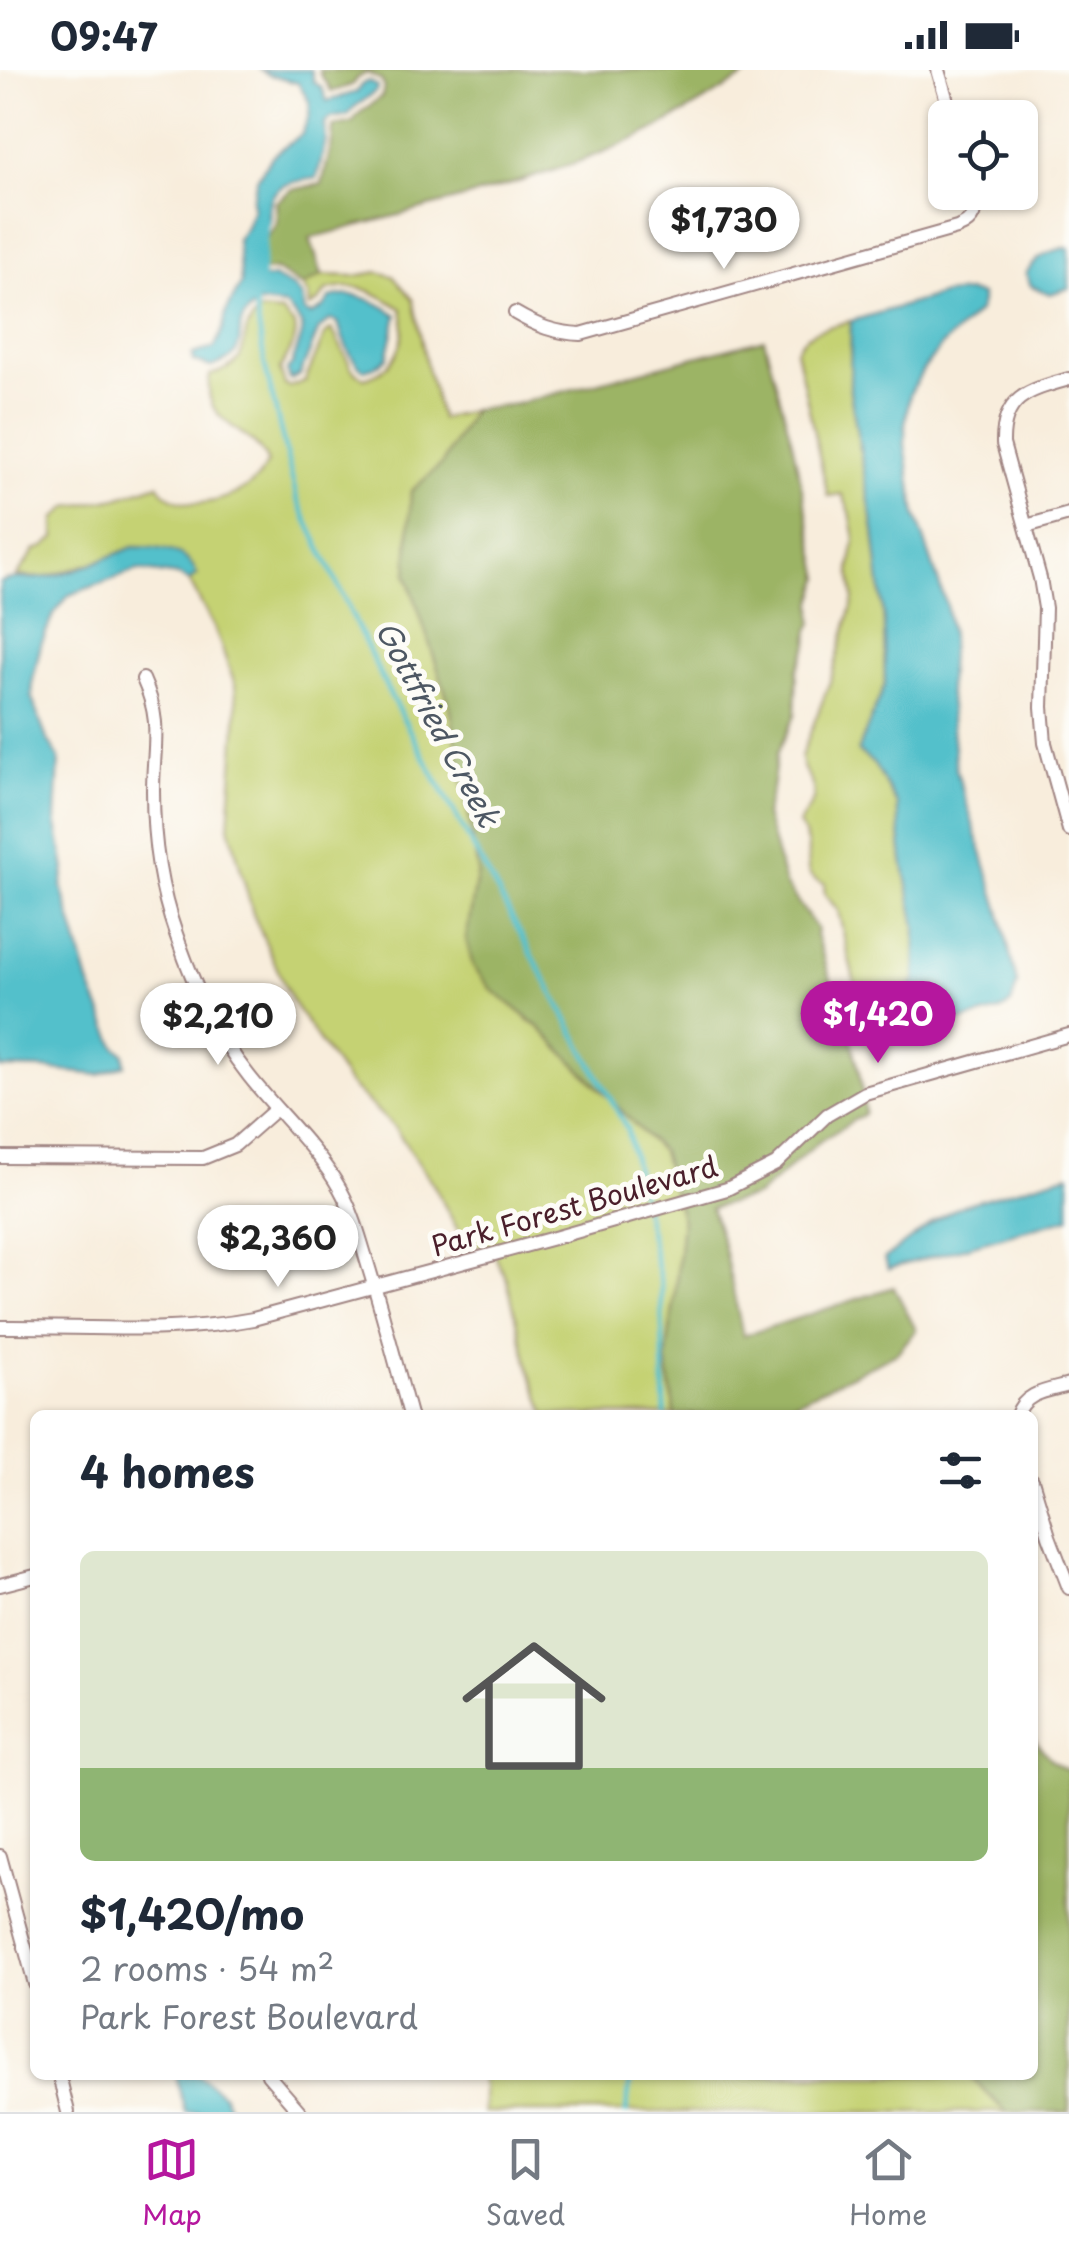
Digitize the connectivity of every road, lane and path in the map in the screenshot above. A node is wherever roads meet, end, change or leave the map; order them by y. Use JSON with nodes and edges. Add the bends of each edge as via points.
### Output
{"nodes":[{"id":1,"x":938,"y":70,"type":"edge"},
{"id":2,"x":947,"y":100,"type":"edge"},
{"id":3,"x":975,"y":210,"type":"edge"},
{"id":4,"x":514,"y":313,"type":"dead end"},
{"id":5,"x":1069,"y":379,"type":"edge"},
{"id":6,"x":1069,"y":514,"type":"edge"},
{"id":7,"x":1026,"y":526,"type":"junction"},
{"id":8,"x":142,"y":679,"type":"dead end"},
{"id":9,"x":1069,"y":830,"type":"edge"},
{"id":10,"x":1069,"y":1035,"type":"edge"},
{"id":11,"x":276,"y":1109,"type":"junction"},
{"id":12,"x":0,"y":1157,"type":"edge"},
{"id":13,"x":374,"y":1286,"type":"junction"},
{"id":14,"x":0,"y":1326,"type":"edge"},
{"id":15,"x":1069,"y":1385,"type":"edge"},
{"id":16,"x":409,"y":1410,"type":"edge"},
{"id":17,"x":1019,"y":1410,"type":"edge"},
{"id":18,"x":1038,"y":1501,"type":"edge"},
{"id":19,"x":30,"y":1577,"type":"edge"},
{"id":20,"x":0,"y":1585,"type":"edge"},
{"id":21,"x":1069,"y":1588,"type":"edge"},
{"id":22,"x":0,"y":1856,"type":"edge"},
{"id":23,"x":30,"y":1966,"type":"edge"},
{"id":24,"x":60,"y":2080,"type":"edge"},
{"id":25,"x":272,"y":2080,"type":"edge"},
{"id":26,"x":68,"y":2112,"type":"edge"},
{"id":27,"x":300,"y":2112,"type":"edge"}],
"edges":[{"from":1,"to":2,"type":"street"},
{"from":3,"to":4,"type":"street","via":[[968,224],[930,236],[582,334],[553,331]]},
{"from":5,"to":7,"type":"street","via":[[1022,394],[1005,419],[1003,444]]},
{"from":6,"to":7,"type":"street"},
{"from":7,"to":9,"type":"street","via":[[1044,608],[1046,743]]},
{"from":8,"to":11,"type":"street","via":[[156,720],[154,827],[174,930],[215,1024]]},
{"from":10,"to":13,"type":"street","name":"Park Forest Boulevard","via":[[865,1093],[827,1115],[776,1164],[727,1189]]},
{"from":11,"to":12,"type":"street","via":[[235,1145],[203,1158]]},
{"from":11,"to":13,"type":"street","via":[[340,1189]]},
{"from":13,"to":14,"type":"street","name":"Park Forest Boulevard","via":[[218,1326]]},
{"from":13,"to":16,"type":"street"},
{"from":15,"to":17,"type":"street","via":[[1030,1396]]},
{"from":18,"to":21,"type":"street"},
{"from":19,"to":20,"type":"street"},
{"from":22,"to":23,"type":"street"},
{"from":24,"to":26,"type":"street"},
{"from":25,"to":27,"type":"street"}]}
